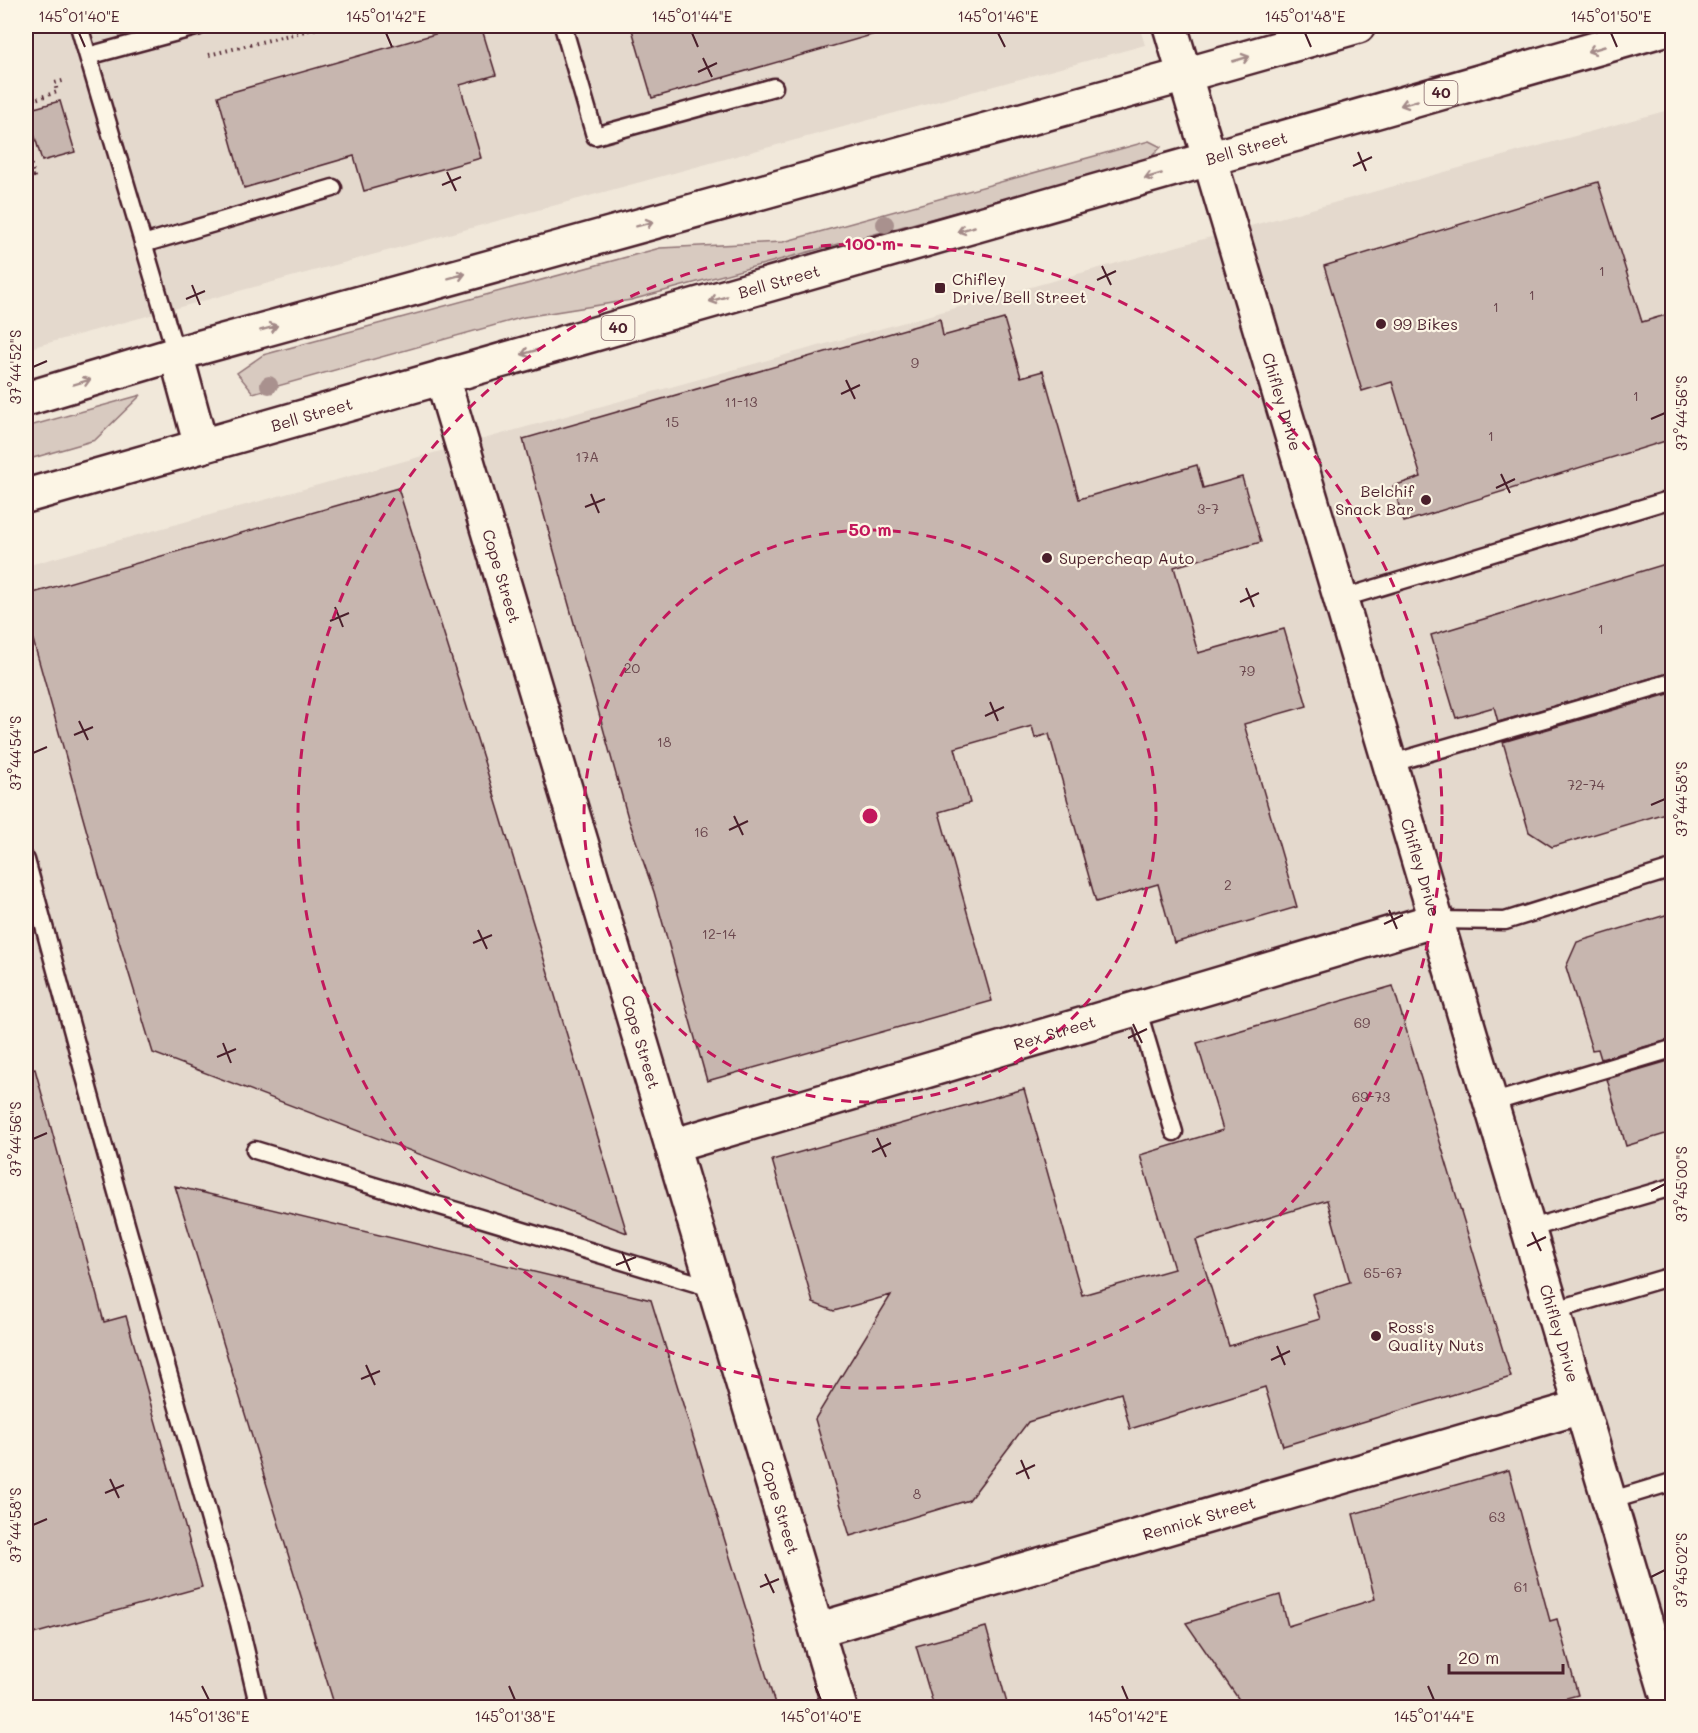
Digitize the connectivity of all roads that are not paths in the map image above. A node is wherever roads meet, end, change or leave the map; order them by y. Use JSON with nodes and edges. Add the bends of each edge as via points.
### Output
{"nodes":[{"id":1,"x":80,"y":26,"type":"edge"},
{"id":2,"x":199,"y":26,"type":"edge"},
{"id":3,"x":563,"y":26,"type":"edge"},
{"id":4,"x":1170,"y":26,"type":"edge"},
{"id":5,"x":1358,"y":26,"type":"edge"},
{"id":6,"x":1672,"y":27,"type":"edge"},
{"id":7,"x":1296,"y":34,"type":"edge"},
{"id":8,"x":88,"y":56,"type":"junction"},
{"id":9,"x":1185,"y":75,"type":"junction"},
{"id":10,"x":774,"y":87,"type":"dead end"},
{"id":11,"x":1210,"y":160,"type":"junction"},
{"id":12,"x":333,"y":188,"type":"dead end"},
{"id":13,"x":143,"y":243,"type":"junction"},
{"id":14,"x":176,"y":354,"type":"junction"},
{"id":15,"x":442,"y":377,"type":"junction"},
{"id":16,"x":26,"y":399,"type":"edge"},
{"id":17,"x":201,"y":446,"type":"junction"},
{"id":18,"x":26,"y":496,"type":"edge"},
{"id":19,"x":1672,"y":499,"type":"edge"},
{"id":20,"x":1340,"y":599,"type":"junction"},
{"id":21,"x":1672,"y":682,"type":"edge"},
{"id":22,"x":1389,"y":764,"type":"junction"},
{"id":23,"x":26,"y":861,"type":"edge"},
{"id":24,"x":1672,"y":869,"type":"edge"},
{"id":25,"x":1436,"y":920,"type":"junction"},
{"id":26,"x":1137,"y":1008,"type":"junction"},
{"id":27,"x":1672,"y":1049,"type":"edge"},
{"id":28,"x":1491,"y":1103,"type":"junction"},
{"id":29,"x":1174,"y":1132,"type":"dead end"},
{"id":30,"x":672,"y":1146,"type":"junction"},
{"id":31,"x":255,"y":1150,"type":"dead end"},
{"id":32,"x":1672,"y":1187,"type":"edge"},
{"id":33,"x":1528,"y":1229,"type":"junction"},
{"id":34,"x":1672,"y":1276,"type":"edge"},
{"id":35,"x":715,"y":1289,"type":"junction"},
{"id":36,"x":1552,"y":1311,"type":"junction"},
{"id":37,"x":1581,"y":1407,"type":"junction"},
{"id":38,"x":1672,"y":1482,"type":"edge"},
{"id":39,"x":1609,"y":1501,"type":"junction"},
{"id":40,"x":817,"y":1630,"type":"junction"},
{"id":41,"x":259,"y":1707,"type":"edge"},
{"id":42,"x":840,"y":1707,"type":"edge"},
{"id":43,"x":1671,"y":1707,"type":"edge"}],
"edges":[{"from":1,"to":8,"type":"lane"},
{"from":2,"to":8,"type":"lane"},
{"from":3,"to":10,"type":"lane","via":[[595,136]]},
{"from":4,"to":9,"type":"main road","name":"Chifley Drive"},
{"from":5,"to":7,"type":"main road"},
{"from":6,"to":11,"type":"main road","name":"Bell Street","number":"40","one_way":true},
{"from":9,"to":7,"type":"main road","one_way":true},
{"from":8,"to":13,"type":"lane"},
{"from":9,"to":11,"type":"main road","name":"Chifley Drive"},
{"from":14,"to":9,"type":"main road","one_way":true},
{"from":11,"to":15,"type":"main road","name":"Bell Street","number":"40","one_way":true},
{"from":11,"to":20,"type":"main road","name":"Chifley Drive"},
{"from":12,"to":13,"type":"lane"},
{"from":13,"to":14,"type":"lane"},
{"from":16,"to":14,"type":"main road","one_way":true},
{"from":14,"to":17,"type":"main road"},
{"from":15,"to":17,"type":"main road","name":"Bell Street","number":"40"},
{"from":15,"to":30,"type":"main road","name":"Cope Street"},
{"from":17,"to":18,"type":"main road","name":"Bell Street","number":"40"},
{"from":19,"to":20,"type":"lane"},
{"from":20,"to":22,"type":"main road","name":"Chifley Drive"},
{"from":21,"to":22,"type":"lane"},
{"from":22,"to":25,"type":"main road","name":"Chifley Drive"},
{"from":23,"to":41,"type":"lane","via":[[239,1623]]},
{"from":24,"to":25,"type":"lane","via":[[1504,921]]},
{"from":25,"to":26,"type":"main road","name":"Rex Street"},
{"from":25,"to":28,"type":"main road","name":"Chifley Drive"},
{"from":26,"to":29,"type":"lane"},
{"from":26,"to":30,"type":"main road","name":"Rex Street"},
{"from":27,"to":28,"type":"lane"},
{"from":28,"to":33,"type":"main road","name":"Chifley Drive"},
{"from":30,"to":35,"type":"main road","name":"Cope Street"},
{"from":31,"to":35,"type":"lane"},
{"from":32,"to":33,"type":"lane"},
{"from":33,"to":36,"type":"main road","name":"Chifley Drive"},
{"from":34,"to":36,"type":"lane"},
{"from":35,"to":40,"type":"main road","name":"Cope Street"},
{"from":36,"to":37,"type":"main road","name":"Chifley Drive"},
{"from":37,"to":39,"type":"main road","name":"Chifley Drive"},
{"from":37,"to":40,"type":"main road","name":"Rennick Street"},
{"from":38,"to":39,"type":"lane"},
{"from":39,"to":43,"type":"main road","name":"Chifley Drive"},
{"from":40,"to":42,"type":"main road","name":"Cope Street"}]}
